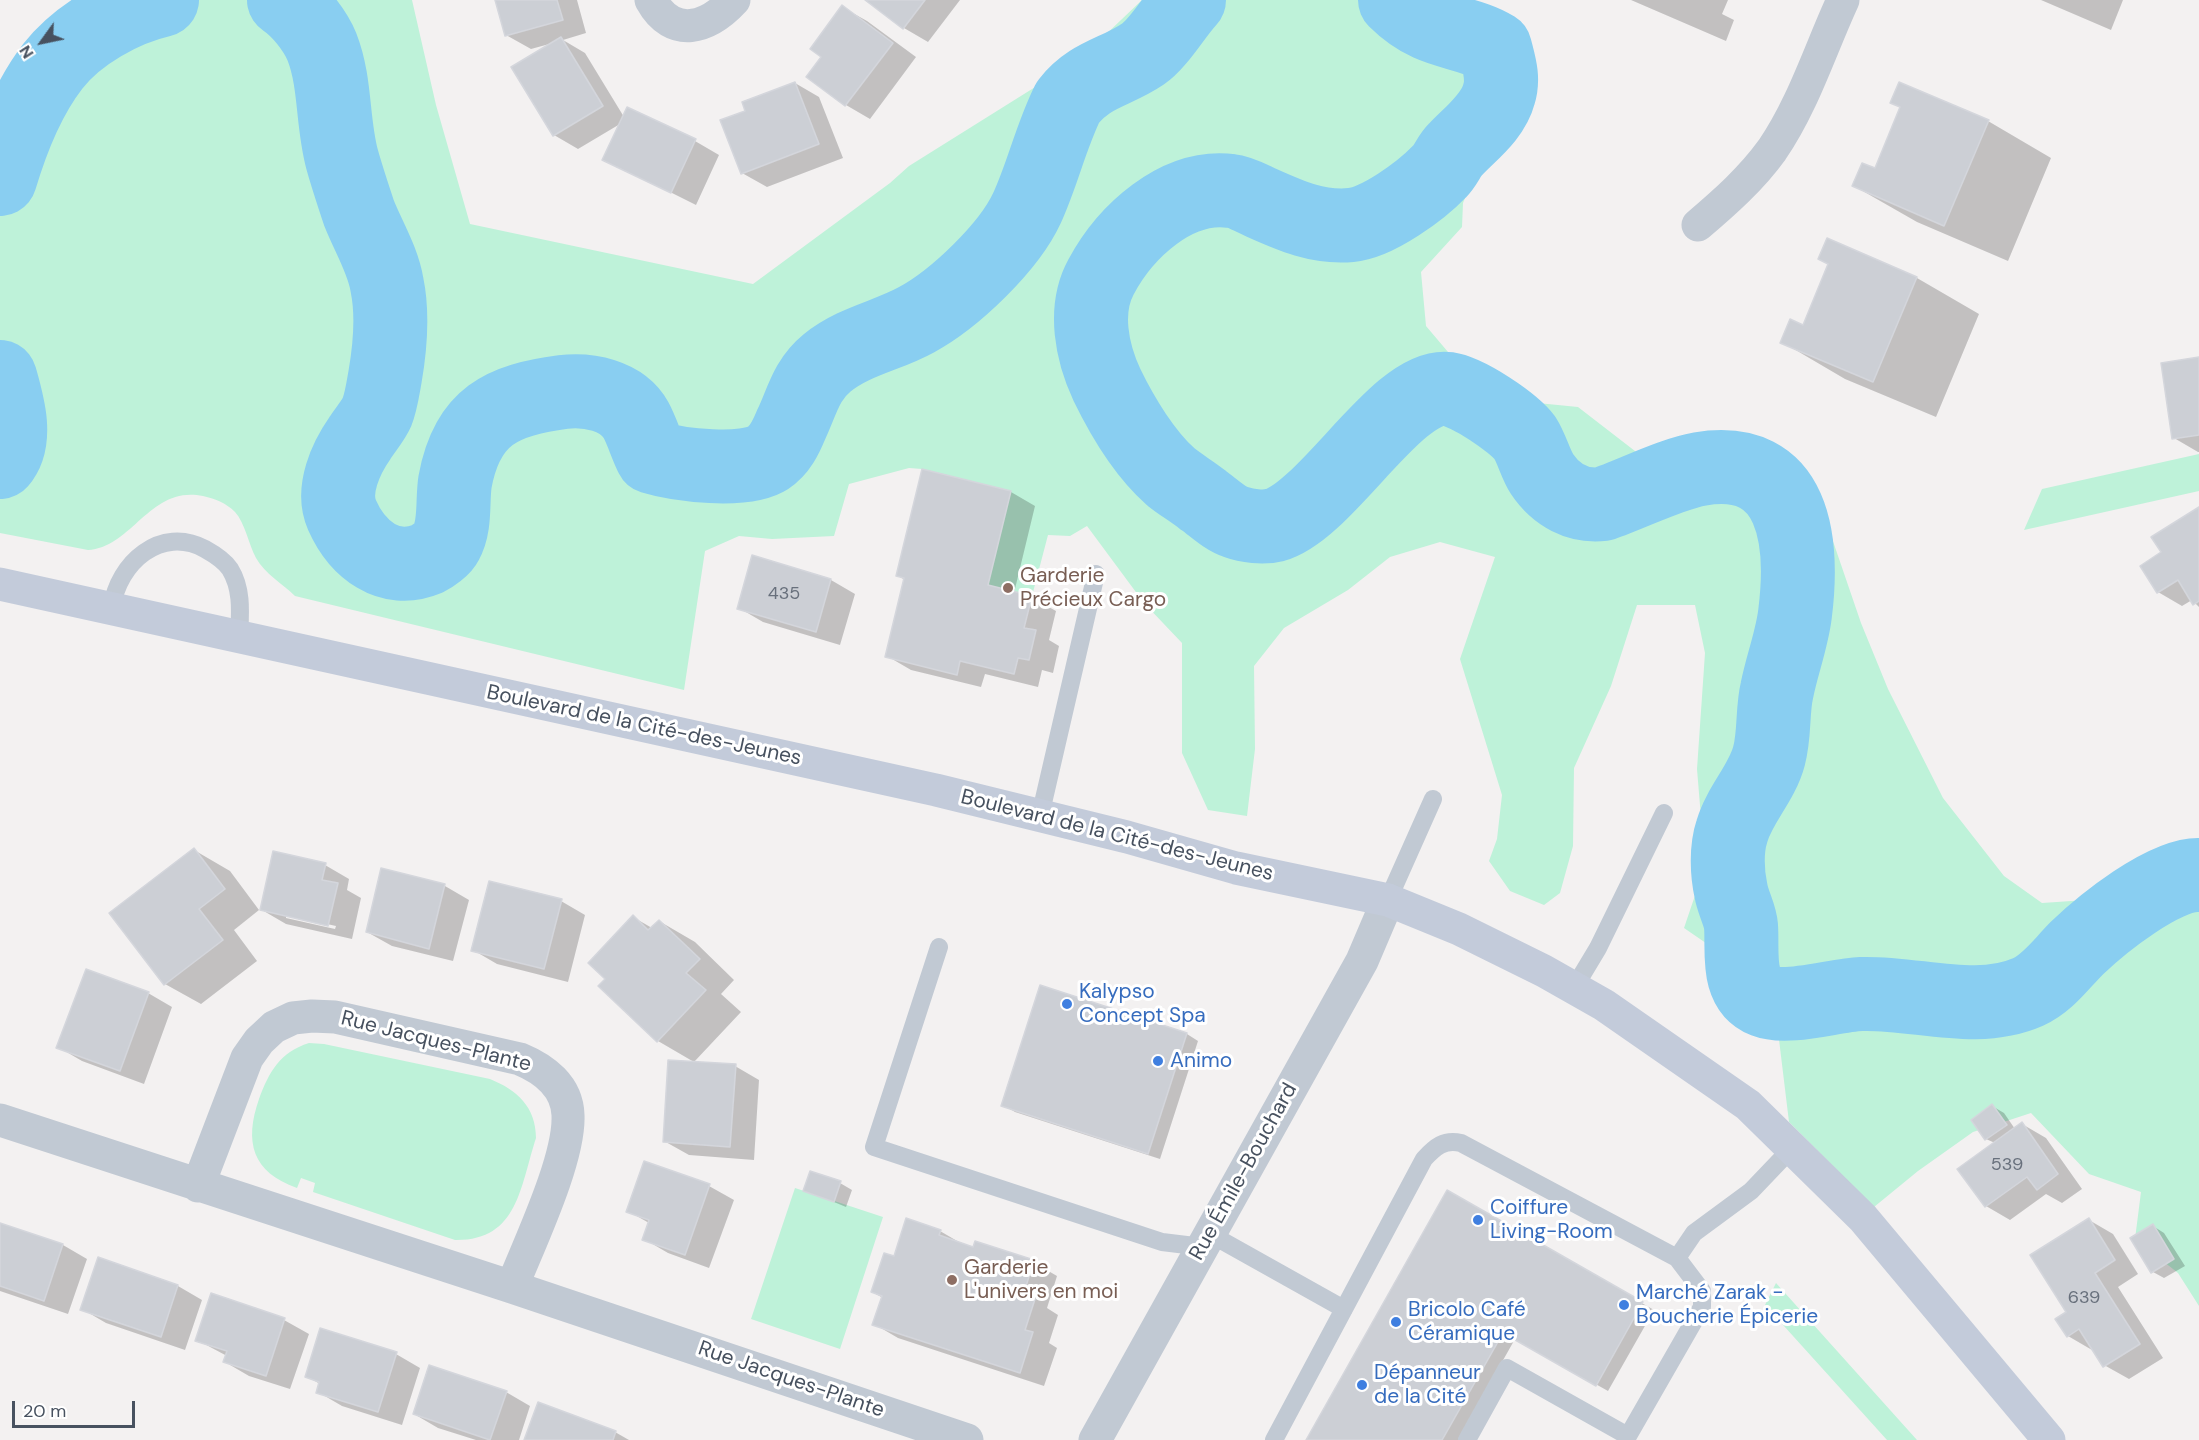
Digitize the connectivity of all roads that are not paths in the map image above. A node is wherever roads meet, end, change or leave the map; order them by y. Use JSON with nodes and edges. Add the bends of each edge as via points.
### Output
{"nodes":[{"id":1,"x":651,"y":0,"type":"edge"},
{"id":2,"x":734,"y":0,"type":"edge"},
{"id":3,"x":1843,"y":0,"type":"edge"},
{"id":4,"x":1698,"y":225,"type":"dead end"},
{"id":5,"x":1096,"y":574,"type":"dead end"},
{"id":6,"x":0,"y":584,"type":"edge"},
{"id":7,"x":112,"y":607,"type":"junction"},
{"id":8,"x":239,"y":638,"type":"junction"},
{"id":9,"x":1433,"y":799,"type":"dead end"},
{"id":10,"x":1664,"y":813,"type":"dead end"},
{"id":11,"x":1040,"y":816,"type":"junction"},
{"id":12,"x":1388,"y":900,"type":"junction"},
{"id":13,"x":939,"y":947,"type":"dead end"},
{"id":14,"x":1574,"y":988,"type":"junction"},
{"id":15,"x":0,"y":1120,"type":"edge"},
{"id":16,"x":1793,"y":1148,"type":"junction"},
{"id":17,"x":198,"y":1186,"type":"junction"},
{"id":18,"x":1207,"y":1240,"type":"junction"},
{"id":19,"x":1677,"y":1258,"type":"junction"},
{"id":20,"x":512,"y":1287,"type":"junction"},
{"id":21,"x":1344,"y":1309,"type":"junction"},
{"id":22,"x":967,"y":1440,"type":"edge"},
{"id":23,"x":1095,"y":1440,"type":"edge"},
{"id":24,"x":1274,"y":1440,"type":"edge"},
{"id":25,"x":1467,"y":1440,"type":"edge"},
{"id":26,"x":2049,"y":1440,"type":"edge"}],
"edges":[{"from":1,"to":2,"type":"street","via":[[667,19],[690,26],[715,18]]},
{"from":3,"to":4,"type":"street","via":[[1772,149],[1735,193]]},
{"from":5,"to":11,"type":"lane"},
{"from":6,"to":7,"type":"main road","name":"Boulevard de la Cité-des-Jeunes"},
{"from":7,"to":8,"type":"main road","name":"Boulevard de la Cité-des-Jeunes"},
{"from":7,"to":8,"type":"lane","via":[[132,561],[165,542],[181,541],[207,550],[230,568],[240,597]]},
{"from":8,"to":11,"type":"main road","name":"Boulevard de la Cité-des-Jeunes","via":[[740,746]]},
{"from":9,"to":12,"type":"lane"},
{"from":10,"to":14,"type":"lane","via":[[1598,948]]},
{"from":11,"to":12,"type":"main road","name":"Boulevard de la Cité-des-Jeunes","via":[[1236,868]]},
{"from":12,"to":14,"type":"main road","name":"Boulevard de la Cité-des-Jeunes","via":[[1483,940]]},
{"from":12,"to":18,"type":"street","name":"Rue Émile-Bouchard","via":[[1362,961]]},
{"from":13,"to":18,"type":"lane","via":[[874,1147],[1162,1242]]},
{"from":14,"to":16,"type":"main road","name":"Boulevard de la Cité-des-Jeunes","via":[[1748,1105]]},
{"from":15,"to":17,"type":"street","name":"Rue Jacques-Plante"},
{"from":16,"to":19,"type":"lane","via":[[1750,1191],[1694,1233]]},
{"from":16,"to":26,"type":"main road","name":"Boulevard de la Cité-des-Jeunes","via":[[1863,1218]]},
{"from":17,"to":20,"type":"street","name":"Rue Jacques-Plante"},
{"from":17,"to":20,"type":"street","name":"Rue Jacques-Plante","via":[[247,1058],[274,1027],[293,1018],[335,1017],[520,1059],[540,1067],[553,1079],[568,1114],[554,1180]]},
{"from":18,"to":21,"type":"lane"},
{"from":18,"to":23,"type":"street","name":"Rue Émile-Bouchard"},
{"from":19,"to":21,"type":"lane","via":[[1451,1141],[1437,1146],[1424,1159]]},
{"from":19,"to":25,"type":"lane","via":[[1702,1291],[1702,1306],[1628,1436],[1507,1368]]},
{"from":20,"to":22,"type":"street","name":"Rue Jacques-Plante"},
{"from":21,"to":24,"type":"lane"}]}
